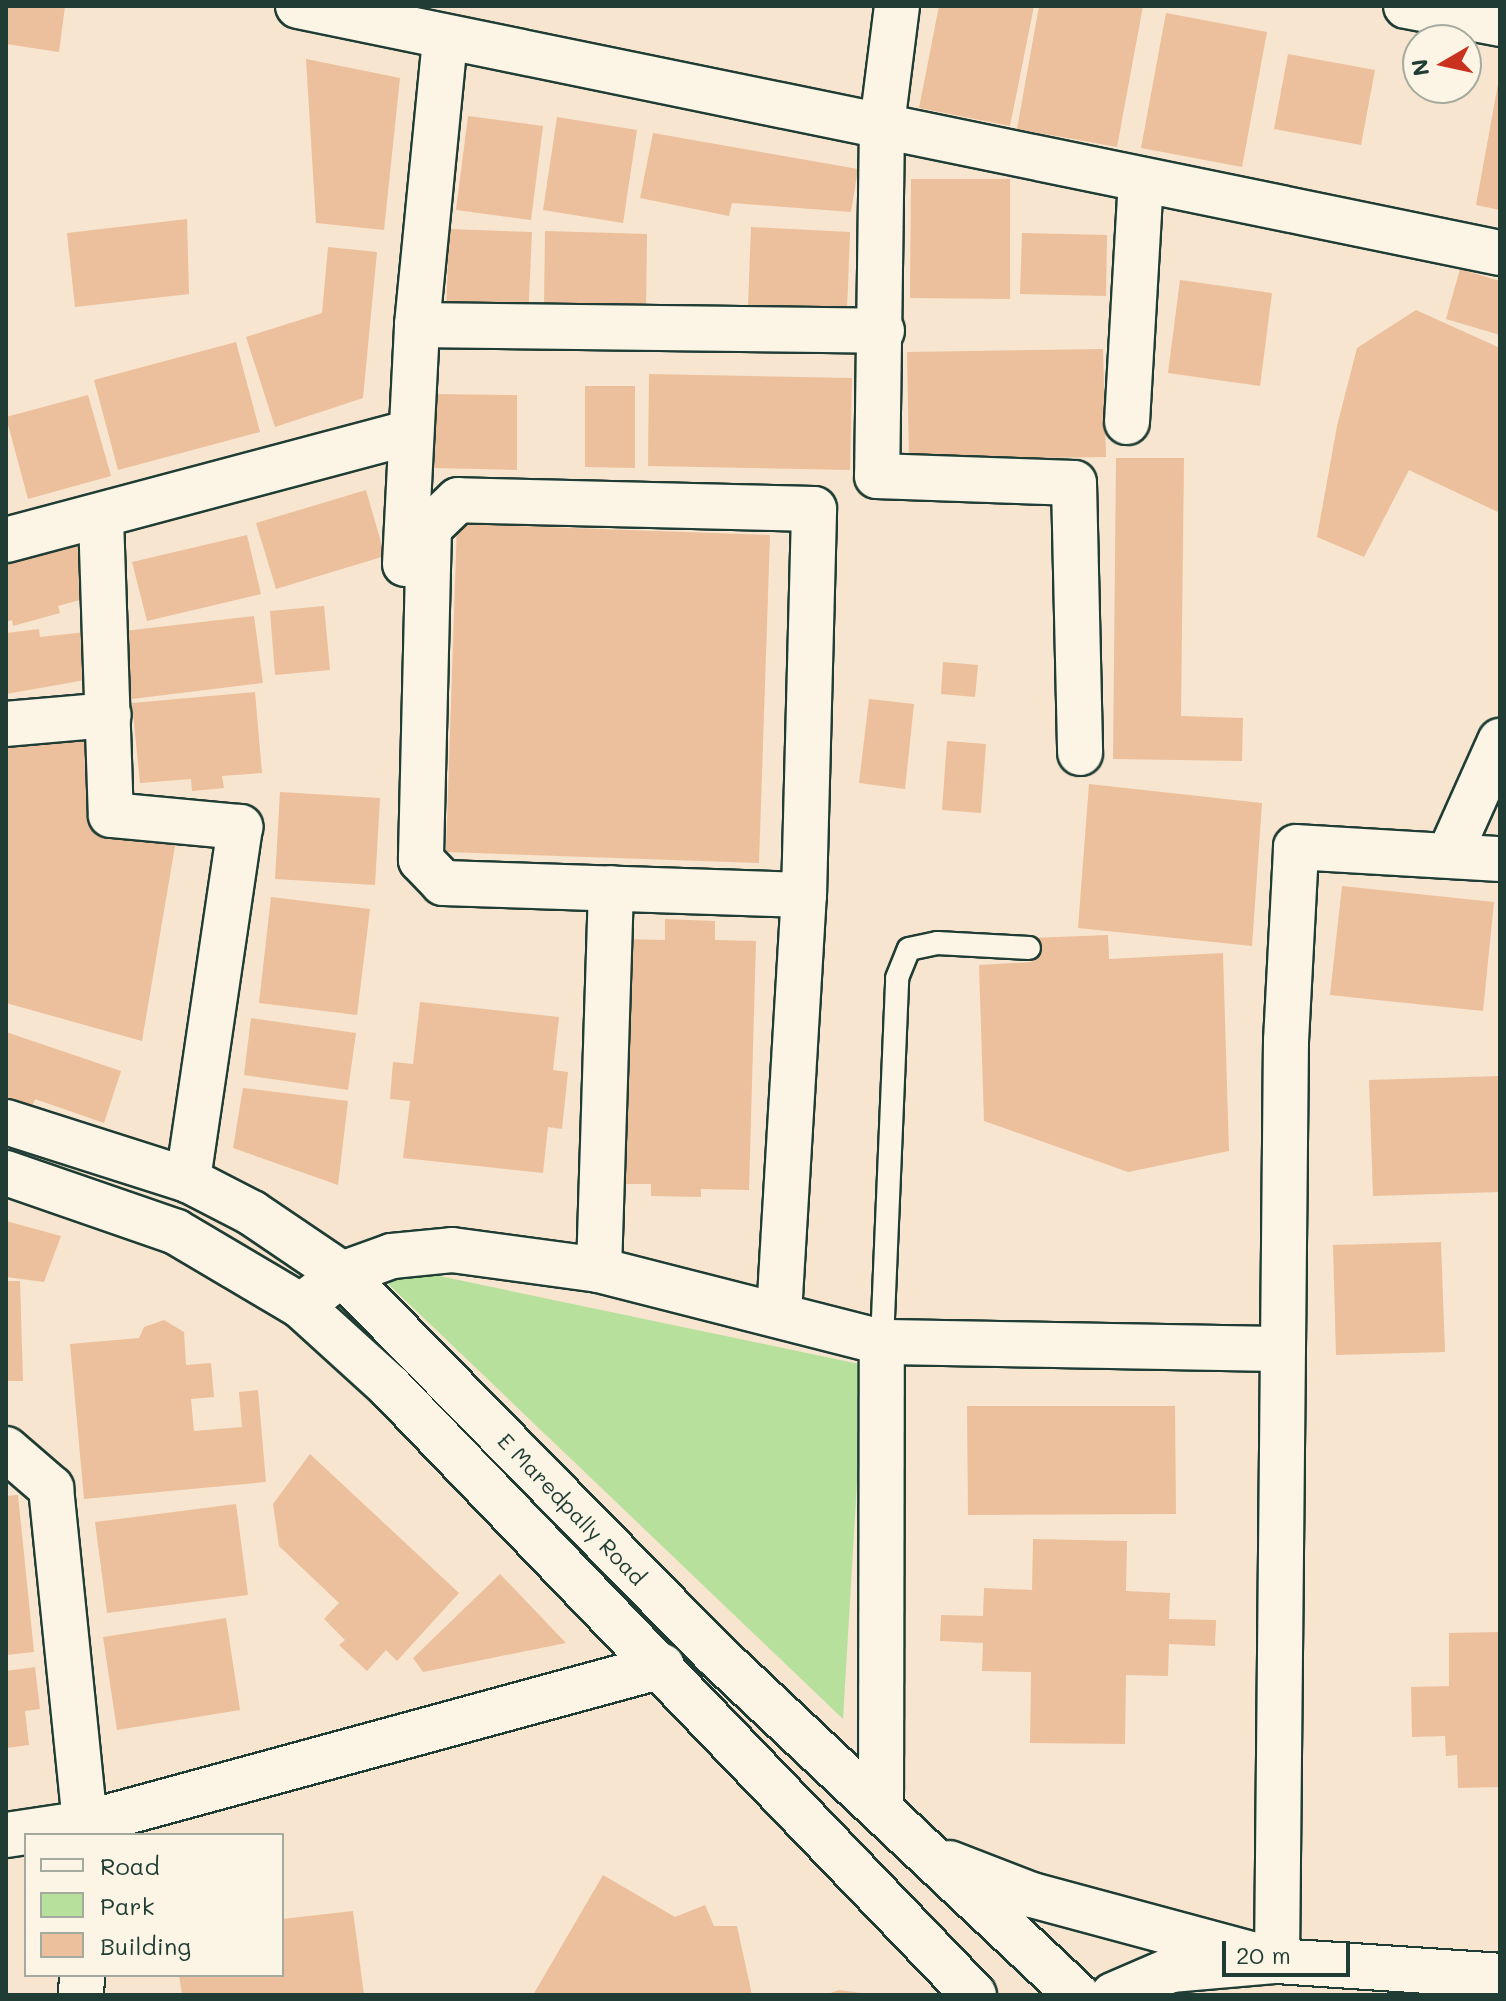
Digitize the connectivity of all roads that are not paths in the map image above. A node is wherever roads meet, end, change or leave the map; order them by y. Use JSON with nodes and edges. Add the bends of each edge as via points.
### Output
{"nodes":[{"id":1,"x":298,"y":6,"type":"edge"},
{"id":2,"x":897,"y":6,"type":"edge"},
{"id":3,"x":1406,"y":6,"type":"edge"},
{"id":4,"x":1500,"y":24,"type":"edge"},
{"id":5,"x":445,"y":40,"type":"junction"},
{"id":6,"x":882,"y":125,"type":"junction"},
{"id":7,"x":1141,"y":182,"type":"junction"},
{"id":8,"x":1500,"y":253,"type":"edge"},
{"id":9,"x":417,"y":325,"type":"junction"},
{"id":10,"x":882,"y":331,"type":"junction"},
{"id":11,"x":1127,"y":422,"type":"dead end"},
{"id":12,"x":411,"y":432,"type":"junction"},
{"id":13,"x":101,"y":518,"type":"junction"},
{"id":14,"x":6,"y":540,"type":"edge"},
{"id":15,"x":404,"y":587,"type":"dead end"},
{"id":16,"x":109,"y":715,"type":"junction"},
{"id":17,"x":6,"y":724,"type":"edge"},
{"id":18,"x":1500,"y":741,"type":"edge"},
{"id":19,"x":1080,"y":753,"type":"dead end"},
{"id":20,"x":1450,"y":853,"type":"junction"},
{"id":21,"x":1500,"y":859,"type":"edge"},
{"id":22,"x":611,"y":888,"type":"junction"},
{"id":23,"x":804,"y":895,"type":"junction"},
{"id":24,"x":1029,"y":948,"type":"dead end"},
{"id":25,"x":6,"y":1122,"type":"edge"},
{"id":26,"x":6,"y":1173,"type":"edge"},
{"id":27,"x":188,"y":1180,"type":"junction"},
{"id":28,"x":599,"y":1270,"type":"junction"},
{"id":29,"x":342,"y":1274,"type":"junction"},
{"id":30,"x":301,"y":1306,"type":"junction"},
{"id":31,"x":779,"y":1314,"type":"junction"},
{"id":32,"x":882,"y":1342,"type":"junction"},
{"id":33,"x":1283,"y":1349,"type":"junction"},
{"id":34,"x":6,"y":1449,"type":"edge"},
{"id":35,"x":662,"y":1666,"type":"junction"},
{"id":36,"x":881,"y":1810,"type":"junction"},
{"id":37,"x":86,"y":1829,"type":"edge"},
{"id":38,"x":33,"y":1833,"type":"edge"},
{"id":39,"x":928,"y":1855,"type":"junction"},
{"id":40,"x":1277,"y":1961,"type":"junction"},
{"id":41,"x":1171,"y":1970,"type":"junction"},
{"id":42,"x":1500,"y":1976,"type":"edge"},
{"id":43,"x":974,"y":1995,"type":"edge"},
{"id":44,"x":1077,"y":1995,"type":"edge"},
{"id":45,"x":1113,"y":1995,"type":"edge"},
{"id":46,"x":1218,"y":1995,"type":"edge"}],
"edges":[{"from":1,"to":5,"type":"street"},
{"from":2,"to":6,"type":"street"},
{"from":3,"to":4,"type":"street"},
{"from":5,"to":6,"type":"street"},
{"from":5,"to":9,"type":"street"},
{"from":6,"to":7,"type":"street"},
{"from":6,"to":10,"type":"street"},
{"from":7,"to":8,"type":"street"},
{"from":7,"to":11,"type":"street"},
{"from":9,"to":10,"type":"street"},
{"from":9,"to":12,"type":"street"},
{"from":10,"to":19,"type":"street","via":[[877,476],[1074,483]]},
{"from":12,"to":13,"type":"street"},
{"from":12,"to":15,"type":"street"},
{"from":13,"to":14,"type":"street"},
{"from":13,"to":16,"type":"street"},
{"from":16,"to":17,"type":"street"},
{"from":16,"to":27,"type":"street","via":[[111,815],[240,827]]},
{"from":18,"to":20,"type":"street"},
{"from":20,"to":21,"type":"street"},
{"from":20,"to":33,"type":"street","via":[[1296,847],[1286,1041]]},
{"from":22,"to":23,"type":"street"},
{"from":22,"to":23,"type":"street","via":[[443,883],[421,860],[429,528],[458,500],[814,509]]},
{"from":22,"to":28,"type":"street"},
{"from":23,"to":31,"type":"street"},
{"from":24,"to":32,"type":"lane","via":[[937,943],[909,949],[897,978]]},
{"from":25,"to":27,"type":"street","name":"E Maredpally Road"},
{"from":26,"to":30,"type":"street","name":"E Maredpally Road","via":[[176,1232]]},
{"from":27,"to":29,"type":"street","name":"E Maredpally Road","via":[[252,1213]]},
{"from":28,"to":29,"type":"street","via":[[452,1250],[392,1256]]},
{"from":28,"to":31,"type":"street"},
{"from":29,"to":30,"type":"street"},
{"from":29,"to":36,"type":"street","name":"E Maredpally Road","via":[[670,1609]]},
{"from":30,"to":35,"type":"street","name":"E Maredpally Road","via":[[390,1387]]},
{"from":31,"to":32,"type":"street"},
{"from":32,"to":33,"type":"street"},
{"from":32,"to":36,"type":"street"},
{"from":33,"to":40,"type":"street"},
{"from":34,"to":37,"type":"street","via":[[51,1488]]},
{"from":35,"to":37,"type":"street"},
{"from":35,"to":43,"type":"street","name":"E Maredpally Road"},
{"from":36,"to":39,"type":"street","name":"E Maredpally Road"},
{"from":37,"to":38,"type":"street"},
{"from":39,"to":40,"type":"street","via":[[1032,1895]]},
{"from":39,"to":44,"type":"street","name":"E Maredpally Road"},
{"from":40,"to":41,"type":"street"},
{"from":40,"to":42,"type":"street"},
{"from":41,"to":45,"type":"street"},
{"from":41,"to":46,"type":"street"}]}
